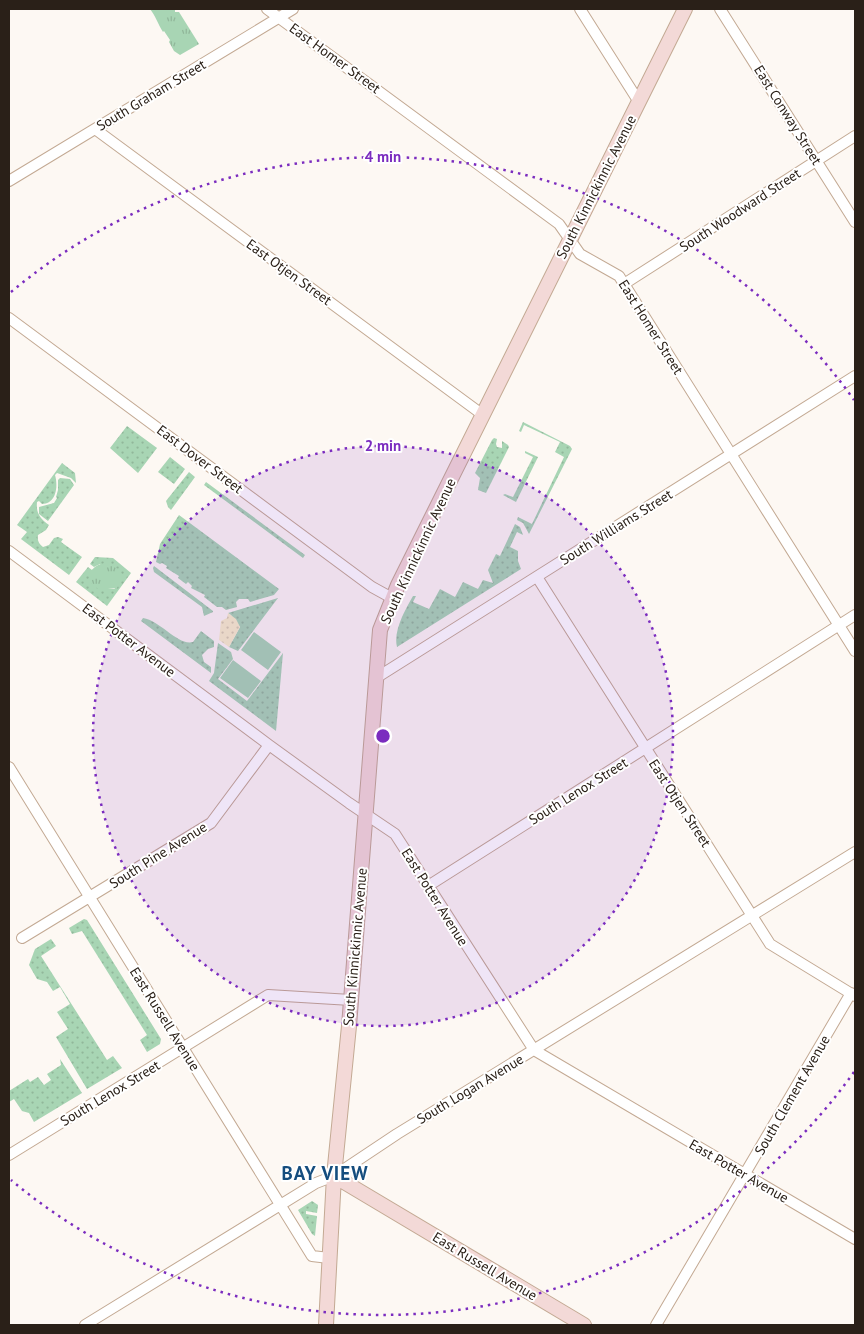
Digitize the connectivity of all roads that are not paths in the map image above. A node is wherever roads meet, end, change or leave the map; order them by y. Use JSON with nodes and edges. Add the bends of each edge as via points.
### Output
{"nodes":[{"id":1,"x":267,"y":9,"type":"edge"},
{"id":2,"x":293,"y":9,"type":"edge"},
{"id":3,"x":580,"y":9,"type":"edge"},
{"id":4,"x":685,"y":9,"type":"edge"},
{"id":5,"x":720,"y":9,"type":"edge"},
{"id":6,"x":279,"y":17,"type":"junction"},
{"id":7,"x":639,"y":102,"type":"junction"},
{"id":8,"x":95,"y":129,"type":"junction"},
{"id":9,"x":855,"y":136,"type":"edge"},
{"id":10,"x":816,"y":161,"type":"junction"},
{"id":11,"x":9,"y":182,"type":"edge"},
{"id":12,"x":855,"y":222,"type":"edge"},
{"id":13,"x":570,"y":240,"type":"junction"},
{"id":14,"x":624,"y":284,"type":"junction"},
{"id":15,"x":9,"y":318,"type":"edge"},
{"id":16,"x":855,"y":376,"type":"edge"},
{"id":17,"x":483,"y":415,"type":"junction"},
{"id":18,"x":731,"y":455,"type":"junction"},
{"id":19,"x":9,"y":551,"type":"edge"},
{"id":20,"x":537,"y":577,"type":"junction"},
{"id":21,"x":392,"y":598,"type":"junction"},
{"id":22,"x":855,"y":615,"type":"edge"},
{"id":23,"x":839,"y":626,"type":"junction"},
{"id":24,"x":855,"y":651,"type":"edge"},
{"id":25,"x":376,"y":678,"type":"junction"},
{"id":26,"x":269,"y":745,"type":"junction"},
{"id":27,"x":645,"y":748,"type":"junction"},
{"id":28,"x":9,"y":767,"type":"edge"},
{"id":29,"x":366,"y":814,"type":"junction"},
{"id":30,"x":855,"y":852,"type":"edge"},
{"id":31,"x":428,"y":886,"type":"junction"},
{"id":32,"x":90,"y":897,"type":"junction"},
{"id":33,"x":752,"y":915,"type":"junction"},
{"id":34,"x":22,"y":938,"type":"dead end"},
{"id":35,"x":853,"y":994,"type":"edge"},
{"id":36,"x":350,"y":1000,"type":"junction"},
{"id":37,"x":184,"y":1048,"type":"junction"},
{"id":38,"x":534,"y":1050,"type":"junction"},
{"id":39,"x":9,"y":1155,"type":"edge"},
{"id":40,"x":746,"y":1174,"type":"junction"},
{"id":41,"x":334,"y":1176,"type":"junction"},
{"id":42,"x":280,"y":1206,"type":"junction"},
{"id":43,"x":855,"y":1239,"type":"edge"},
{"id":44,"x":329,"y":1258,"type":"junction"},
{"id":45,"x":85,"y":1325,"type":"edge"},
{"id":46,"x":326,"y":1325,"type":"edge"},
{"id":47,"x":584,"y":1325,"type":"edge"},
{"id":48,"x":656,"y":1325,"type":"edge"}],
"edges":[{"from":1,"to":6,"type":"street","name":"East Homer Street"},
{"from":2,"to":6,"type":"street","name":"South Graham Street"},
{"from":3,"to":7,"type":"street"},
{"from":4,"to":7,"type":"main road","name":"South Kinnickinnic Avenue"},
{"from":5,"to":10,"type":"street","name":"East Conway Street"},
{"from":6,"to":8,"type":"street","name":"South Graham Street"},
{"from":6,"to":13,"type":"street","name":"East Homer Street","via":[[559,224]]},
{"from":7,"to":13,"type":"main road","name":"South Kinnickinnic Avenue"},
{"from":8,"to":11,"type":"street","name":"South Graham Street"},
{"from":8,"to":17,"type":"street","name":"East Otjen Street"},
{"from":9,"to":10,"type":"street","name":"South Woodward Street"},
{"from":10,"to":12,"type":"street","name":"East Conway Street"},
{"from":10,"to":14,"type":"street","name":"South Woodward Street"},
{"from":13,"to":14,"type":"street","name":"East Homer Street","via":[[580,254],[619,276]]},
{"from":13,"to":17,"type":"main road","name":"South Kinnickinnic Avenue"},
{"from":14,"to":18,"type":"street","name":"East Homer Street"},
{"from":15,"to":21,"type":"street","name":"East Dover Street","via":[[372,587]]},
{"from":16,"to":18,"type":"street","name":"South Williams Street"},
{"from":17,"to":21,"type":"main road","name":"South Kinnickinnic Avenue"},
{"from":18,"to":20,"type":"street","name":"South Williams Street"},
{"from":18,"to":23,"type":"street","name":"East Homer Street"},
{"from":19,"to":26,"type":"street","name":"East Potter Avenue"},
{"from":20,"to":25,"type":"street","name":"South Williams Street"},
{"from":20,"to":27,"type":"street","name":"East Otjen Street"},
{"from":21,"to":25,"type":"main road","name":"South Kinnickinnic Avenue","via":[[380,630]]},
{"from":22,"to":23,"type":"street","name":"South Lenox Street"},
{"from":23,"to":24,"type":"street","name":"East Homer Street"},
{"from":23,"to":27,"type":"street","name":"South Lenox Street"},
{"from":25,"to":29,"type":"main road","name":"South Kinnickinnic Avenue"},
{"from":26,"to":29,"type":"street","name":"East Potter Avenue"},
{"from":26,"to":32,"type":"street","name":"South Pine Avenue","via":[[211,823]]},
{"from":27,"to":31,"type":"street","name":"South Lenox Street"},
{"from":27,"to":33,"type":"street","name":"East Otjen Street"},
{"from":28,"to":32,"type":"street","name":"East Russell Avenue"},
{"from":29,"to":31,"type":"street","name":"East Potter Avenue","via":[[395,834]]},
{"from":29,"to":36,"type":"main road","name":"South Kinnickinnic Avenue"},
{"from":30,"to":33,"type":"street","name":"South Logan Avenue"},
{"from":31,"to":38,"type":"street","name":"East Potter Avenue"},
{"from":32,"to":34,"type":"street","name":"South Pine Avenue"},
{"from":32,"to":37,"type":"street","name":"East Russell Avenue"},
{"from":33,"to":35,"type":"street","name":"East Otjen Street","via":[[770,944]]},
{"from":33,"to":38,"type":"street","name":"South Logan Avenue"},
{"from":35,"to":40,"type":"street","name":"South Clement Avenue"},
{"from":36,"to":37,"type":"street","name":"South Lenox Street","via":[[268,995]]},
{"from":36,"to":41,"type":"main road","name":"South Kinnickinnic Avenue"},
{"from":37,"to":39,"type":"street","name":"South Lenox Street"},
{"from":37,"to":42,"type":"street","name":"East Russell Avenue"},
{"from":38,"to":40,"type":"street","name":"East Potter Avenue"},
{"from":38,"to":41,"type":"street","name":"South Logan Avenue"},
{"from":40,"to":43,"type":"street","name":"East Potter Avenue"},
{"from":40,"to":48,"type":"street","name":"South Clement Avenue"},
{"from":41,"to":42,"type":"street","name":"South Logan Avenue","via":[[316,1183]]},
{"from":41,"to":44,"type":"main road","name":"South Kinnickinnic Avenue"},
{"from":41,"to":47,"type":"main road","name":"East Russell Avenue"},
{"from":42,"to":44,"type":"street","name":"East Russell Avenue","via":[[312,1256]]},
{"from":42,"to":45,"type":"street","name":"South Logan Avenue"},
{"from":44,"to":46,"type":"main road","name":"South Kinnickinnic Avenue"}]}
